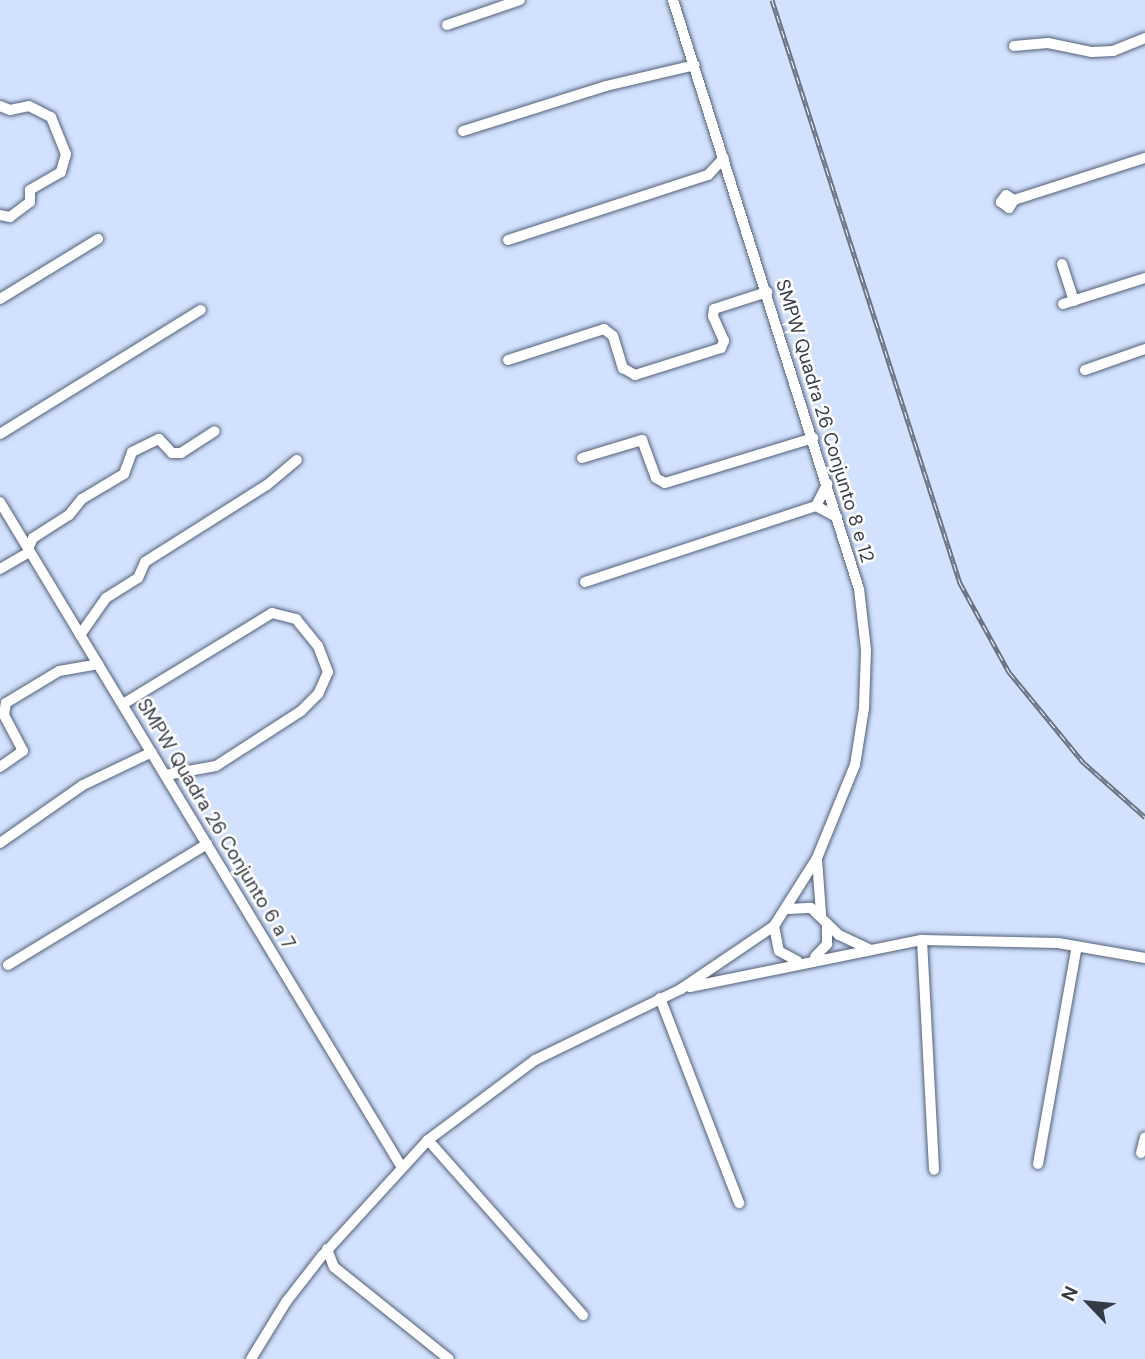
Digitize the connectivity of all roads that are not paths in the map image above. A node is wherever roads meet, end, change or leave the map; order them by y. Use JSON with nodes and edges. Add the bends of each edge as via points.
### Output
{"nodes":[{"id":1,"x":520,"y":0,"type":"edge"},
{"id":2,"x":673,"y":0,"type":"edge"},
{"id":3,"x":447,"y":25,"type":"dead end"},
{"id":4,"x":1145,"y":38,"type":"edge"},
{"id":5,"x":1014,"y":46,"type":"dead end"},
{"id":6,"x":695,"y":65,"type":"junction"},
{"id":7,"x":0,"y":106,"type":"edge"},
{"id":8,"x":463,"y":131,"type":"dead end"},
{"id":9,"x":724,"y":158,"type":"junction"},
{"id":10,"x":1145,"y":158,"type":"edge"},
{"id":11,"x":708,"y":176,"type":"junction"},
{"id":12,"x":733,"y":186,"type":"junction"},
{"id":13,"x":1014,"y":200,"type":"dead end"},
{"id":14,"x":0,"y":215,"type":"edge"},
{"id":15,"x":98,"y":239,"type":"dead end"},
{"id":16,"x":508,"y":240,"type":"dead end"},
{"id":17,"x":1062,"y":264,"type":"dead end"},
{"id":18,"x":1145,"y":278,"type":"edge"},
{"id":19,"x":767,"y":292,"type":"junction"},
{"id":20,"x":0,"y":299,"type":"edge"},
{"id":21,"x":1074,"y":301,"type":"junction"},
{"id":22,"x":1063,"y":304,"type":"dead end"},
{"id":23,"x":201,"y":310,"type":"dead end"},
{"id":24,"x":1145,"y":349,"type":"edge"},
{"id":25,"x":508,"y":360,"type":"dead end"},
{"id":26,"x":1085,"y":370,"type":"dead end"},
{"id":27,"x":215,"y":431,"type":"dead end"},
{"id":28,"x":0,"y":434,"type":"edge"},
{"id":29,"x":813,"y":438,"type":"junction"},
{"id":30,"x":582,"y":458,"type":"dead end"},
{"id":31,"x":297,"y":460,"type":"dead end"},
{"id":32,"x":827,"y":484,"type":"junction"},
{"id":33,"x":0,"y":502,"type":"edge"},
{"id":34,"x":816,"y":506,"type":"junction"},
{"id":35,"x":837,"y":517,"type":"junction"},
{"id":36,"x":21,"y":537,"type":"junction"},
{"id":37,"x":33,"y":538,"type":"junction"},
{"id":38,"x":29,"y":550,"type":"junction"},
{"id":39,"x":0,"y":569,"type":"edge"},
{"id":40,"x":585,"y":582,"type":"dead end"},
{"id":41,"x":80,"y":635,"type":"junction"},
{"id":42,"x":98,"y":664,"type":"junction"},
{"id":43,"x":123,"y":704,"type":"junction"},
{"id":44,"x":152,"y":752,"type":"junction"},
{"id":45,"x":0,"y":767,"type":"edge"},
{"id":46,"x":166,"y":775,"type":"junction"},
{"id":47,"x":0,"y":843,"type":"edge"},
{"id":48,"x":207,"y":844,"type":"junction"},
{"id":49,"x":817,"y":858,"type":"junction"},
{"id":50,"x":789,"y":909,"type":"junction"},
{"id":51,"x":821,"y":914,"type":"junction"},
{"id":52,"x":827,"y":924,"type":"junction"},
{"id":53,"x":774,"y":926,"type":"junction"},
{"id":54,"x":922,"y":940,"type":"junction"},
{"id":55,"x":1077,"y":946,"type":"junction"},
{"id":56,"x":870,"y":950,"type":"junction"},
{"id":57,"x":814,"y":958,"type":"junction"},
{"id":58,"x":1145,"y":958,"type":"edge"},
{"id":59,"x":801,"y":961,"type":"junction"},
{"id":60,"x":8,"y":965,"type":"dead end"},
{"id":61,"x":681,"y":989,"type":"junction"},
{"id":62,"x":660,"y":998,"type":"junction"},
{"id":63,"x":1145,"y":1138,"type":"edge"},
{"id":64,"x":428,"y":1140,"type":"junction"},
{"id":65,"x":1141,"y":1153,"type":"dead end"},
{"id":66,"x":1038,"y":1164,"type":"dead end"},
{"id":67,"x":401,"y":1166,"type":"junction"},
{"id":68,"x":934,"y":1170,"type":"dead end"},
{"id":69,"x":739,"y":1203,"type":"dead end"},
{"id":70,"x":327,"y":1249,"type":"junction"},
{"id":71,"x":314,"y":1266,"type":"junction"},
{"id":72,"x":334,"y":1266,"type":"junction"},
{"id":73,"x":583,"y":1315,"type":"dead end"},
{"id":74,"x":251,"y":1359,"type":"edge"},
{"id":75,"x":449,"y":1359,"type":"edge"}],
"edges":[{"from":1,"to":3,"type":"street"},
{"from":2,"to":6,"type":"street","name":"SMPW Quadra 26 Conjunto 8 e 12"},
{"from":4,"to":5,"type":"street","via":[[1113,51],[1092,52],[1048,43]]},
{"from":6,"to":8,"type":"street","via":[[606,86]]},
{"from":6,"to":9,"type":"street","name":"SMPW Quadra 26 Conjunto 8 e 12"},
{"from":7,"to":14,"type":"street","via":[[43,111],[55,123],[66,154],[61,172],[30,190],[30,202],[10,217]]},
{"from":9,"to":11,"type":"street"},
{"from":9,"to":12,"type":"street","name":"SMPW Quadra 26 Conjunto 8 e 12"},
{"from":10,"to":13,"type":"street"},
{"from":11,"to":12,"type":"street"},
{"from":11,"to":16,"type":"street"},
{"from":12,"to":19,"type":"street","name":"SMPW Quadra 26 Conjunto 8 e 12"},
{"from":15,"to":20,"type":"street"},
{"from":17,"to":21,"type":"street"},
{"from":18,"to":21,"type":"street"},
{"from":19,"to":25,"type":"street","via":[[714,309],[724,341],[721,348],[635,375],[623,368],[613,336],[604,329]]},
{"from":19,"to":29,"type":"street","name":"SMPW Quadra 26 Conjunto 8 e 12"},
{"from":21,"to":22,"type":"street"},
{"from":23,"to":28,"type":"street"},
{"from":24,"to":26,"type":"street"},
{"from":27,"to":37,"type":"street","via":[[181,453],[172,453],[159,439],[132,452],[124,474],[82,499],[69,515]]},
{"from":29,"to":30,"type":"street","via":[[665,483],[656,478],[642,440]]},
{"from":29,"to":32,"type":"street","name":"SMPW Quadra 26 Conjunto 8 e 12"},
{"from":31,"to":41,"type":"street","via":[[267,485],[145,562],[138,578],[106,598]]},
{"from":32,"to":34,"type":"street"},
{"from":32,"to":35,"type":"street","name":"SMPW Quadra 26 Conjunto 8 e 12"},
{"from":33,"to":36,"type":"street","name":"SMPW Quadra 26 Conjunto 6 a 7"},
{"from":34,"to":35,"type":"street"},
{"from":34,"to":40,"type":"street"},
{"from":35,"to":49,"type":"street","name":"SMPW Quadra 26 Conjunto 8 e 12","via":[[859,589],[866,650],[864,708],[855,765]]},
{"from":36,"to":37,"type":"street"},
{"from":36,"to":38,"type":"street","name":"SMPW Quadra 26 Conjunto 6 a 7"},
{"from":37,"to":38,"type":"street"},
{"from":38,"to":39,"type":"street"},
{"from":38,"to":41,"type":"street","name":"SMPW Quadra 26 Conjunto 6 a 7"},
{"from":41,"to":42,"type":"street","name":"SMPW Quadra 26 Conjunto 6 a 7"},
{"from":42,"to":43,"type":"street","name":"SMPW Quadra 26 Conjunto 6 a 7"},
{"from":42,"to":45,"type":"street","via":[[59,671],[6,703],[4,715],[23,751]]},
{"from":43,"to":44,"type":"street","name":"SMPW Quadra 26 Conjunto 6 a 7"},
{"from":43,"to":46,"type":"street","via":[[272,613],[296,619],[318,646],[328,672],[318,694],[301,711],[216,766]]},
{"from":44,"to":46,"type":"street","name":"SMPW Quadra 26 Conjunto 6 a 7"},
{"from":44,"to":47,"type":"street","via":[[83,785]]},
{"from":46,"to":48,"type":"street","name":"SMPW Quadra 26 Conjunto 6 a 7"},
{"from":48,"to":60,"type":"street"},
{"from":48,"to":67,"type":"street","name":"SMPW Quadra 26 Conjunto 6 a 7"},
{"from":49,"to":50,"type":"street","name":"SMPW Quadra 26 Conjunto 8 e 12"},
{"from":49,"to":51,"type":"street","name":"SMPW Quadra 26 Conjunto 8 e 12"},
{"from":50,"to":51,"type":"street","via":[[811,908]]},
{"from":50,"to":53,"type":"street"},
{"from":51,"to":52,"type":"street"},
{"from":52,"to":56,"type":"street"},
{"from":52,"to":57,"type":"street","via":[[827,944]]},
{"from":53,"to":59,"type":"street","via":[[779,951]]},
{"from":53,"to":61,"type":"street"},
{"from":54,"to":55,"type":"street"},
{"from":54,"to":56,"type":"street"},
{"from":54,"to":68,"type":"street"},
{"from":55,"to":58,"type":"street"},
{"from":55,"to":66,"type":"street"},
{"from":56,"to":57,"type":"street"},
{"from":57,"to":59,"type":"street"},
{"from":59,"to":61,"type":"street"},
{"from":61,"to":62,"type":"street"},
{"from":62,"to":64,"type":"street","via":[[536,1060]]},
{"from":62,"to":69,"type":"street"},
{"from":63,"to":65,"type":"street"},
{"from":64,"to":67,"type":"street"},
{"from":64,"to":73,"type":"street"},
{"from":67,"to":70,"type":"street"},
{"from":70,"to":71,"type":"street"},
{"from":70,"to":72,"type":"street"},
{"from":71,"to":72,"type":"street"},
{"from":71,"to":74,"type":"street"},
{"from":72,"to":75,"type":"street"}]}
